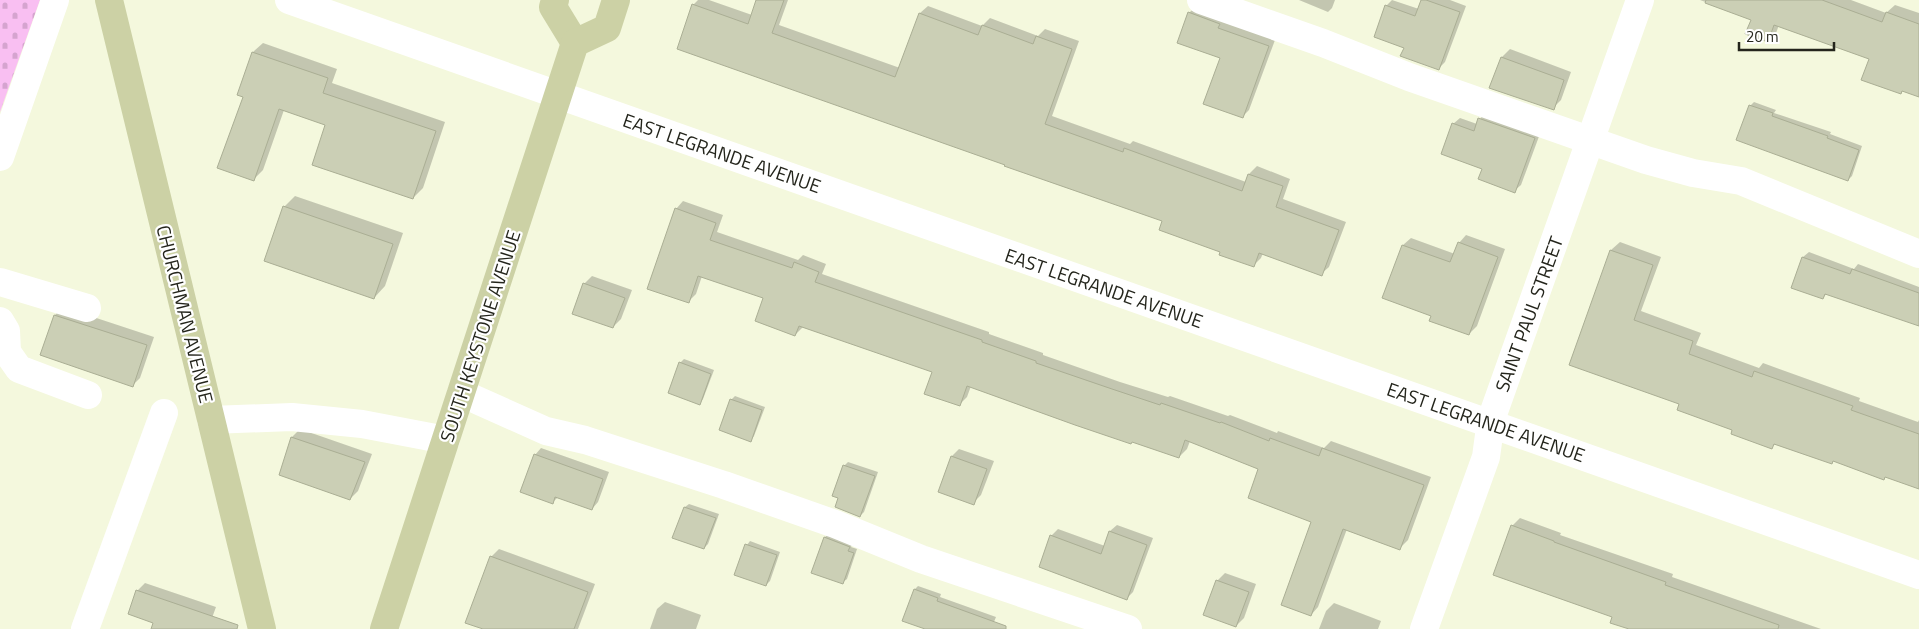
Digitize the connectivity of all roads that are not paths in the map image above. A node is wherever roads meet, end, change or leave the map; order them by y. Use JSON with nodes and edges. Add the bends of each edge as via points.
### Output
{"nodes":[{"id":1,"x":55,"y":0,"type":"edge"},
{"id":2,"x":109,"y":0,"type":"edge"},
{"id":3,"x":289,"y":0,"type":"edge"},
{"id":4,"x":555,"y":0,"type":"edge"},
{"id":5,"x":616,"y":0,"type":"edge"},
{"id":6,"x":1201,"y":0,"type":"edge"},
{"id":7,"x":1640,"y":0,"type":"edge"},
{"id":8,"x":575,"y":43,"type":"junction"},
{"id":9,"x":558,"y":96,"type":"junction"},
{"id":10,"x":1590,"y":140,"type":"junction"},
{"id":11,"x":0,"y":157,"type":"edge"},
{"id":12,"x":1919,"y":254,"type":"edge"},
{"id":13,"x":0,"y":282,"type":"edge"},
{"id":14,"x":87,"y":308,"type":"dead end"},
{"id":15,"x":0,"y":322,"type":"edge"},
{"id":16,"x":461,"y":393,"type":"junction"},
{"id":17,"x":88,"y":395,"type":"dead end"},
{"id":18,"x":164,"y":414,"type":"dead end"},
{"id":19,"x":211,"y":420,"type":"junction"},
{"id":20,"x":1490,"y":424,"type":"junction"},
{"id":21,"x":446,"y":440,"type":"junction"},
{"id":22,"x":1919,"y":575,"type":"edge"},
{"id":23,"x":85,"y":629,"type":"edge"},
{"id":24,"x":262,"y":629,"type":"edge"},
{"id":25,"x":384,"y":629,"type":"edge"},
{"id":26,"x":1128,"y":629,"type":"edge"},
{"id":27,"x":1424,"y":629,"type":"edge"}],
"edges":[{"from":1,"to":11,"type":"street"},
{"from":2,"to":19,"type":"main road","name":"CHURCHMAN AVENUE"},
{"from":3,"to":9,"type":"street","name":"EAST LEGRANDE AVENUE"},
{"from":4,"to":8,"type":"main road","via":[[553,7]]},
{"from":5,"to":8,"type":"main road","via":[[607,28]]},
{"from":6,"to":10,"type":"street"},
{"from":7,"to":10,"type":"street","name":"SAINT PAUL STREET"},
{"from":8,"to":9,"type":"main road","name":"SOUTH KEYSTONE AVENUE"},
{"from":9,"to":16,"type":"main road","name":"SOUTH KEYSTONE AVENUE"},
{"from":9,"to":20,"type":"street","name":"EAST LEGRANDE AVENUE"},
{"from":10,"to":12,"type":"street","via":[[1693,173],[1741,181]]},
{"from":10,"to":20,"type":"street","name":"SAINT PAUL STREET"},
{"from":13,"to":14,"type":"street"},
{"from":15,"to":17,"type":"street","via":[[6,331],[7,352],[18,369]]},
{"from":16,"to":21,"type":"main road","name":"SOUTH KEYSTONE AVENUE"},
{"from":16,"to":26,"type":"street","via":[[546,431],[585,440],[724,485],[835,524],[921,559]]},
{"from":18,"to":23,"type":"street"},
{"from":19,"to":21,"type":"street","via":[[292,417],[362,424]]},
{"from":19,"to":24,"type":"main road","name":"CHURCHMAN AVENUE"},
{"from":20,"to":22,"type":"street","name":"EAST LEGRANDE AVENUE"},
{"from":20,"to":27,"type":"street","name":"SAINT PAUL STREET","via":[[1486,457]]},
{"from":21,"to":25,"type":"main road","name":"SOUTH KEYSTONE AVENUE"}]}
